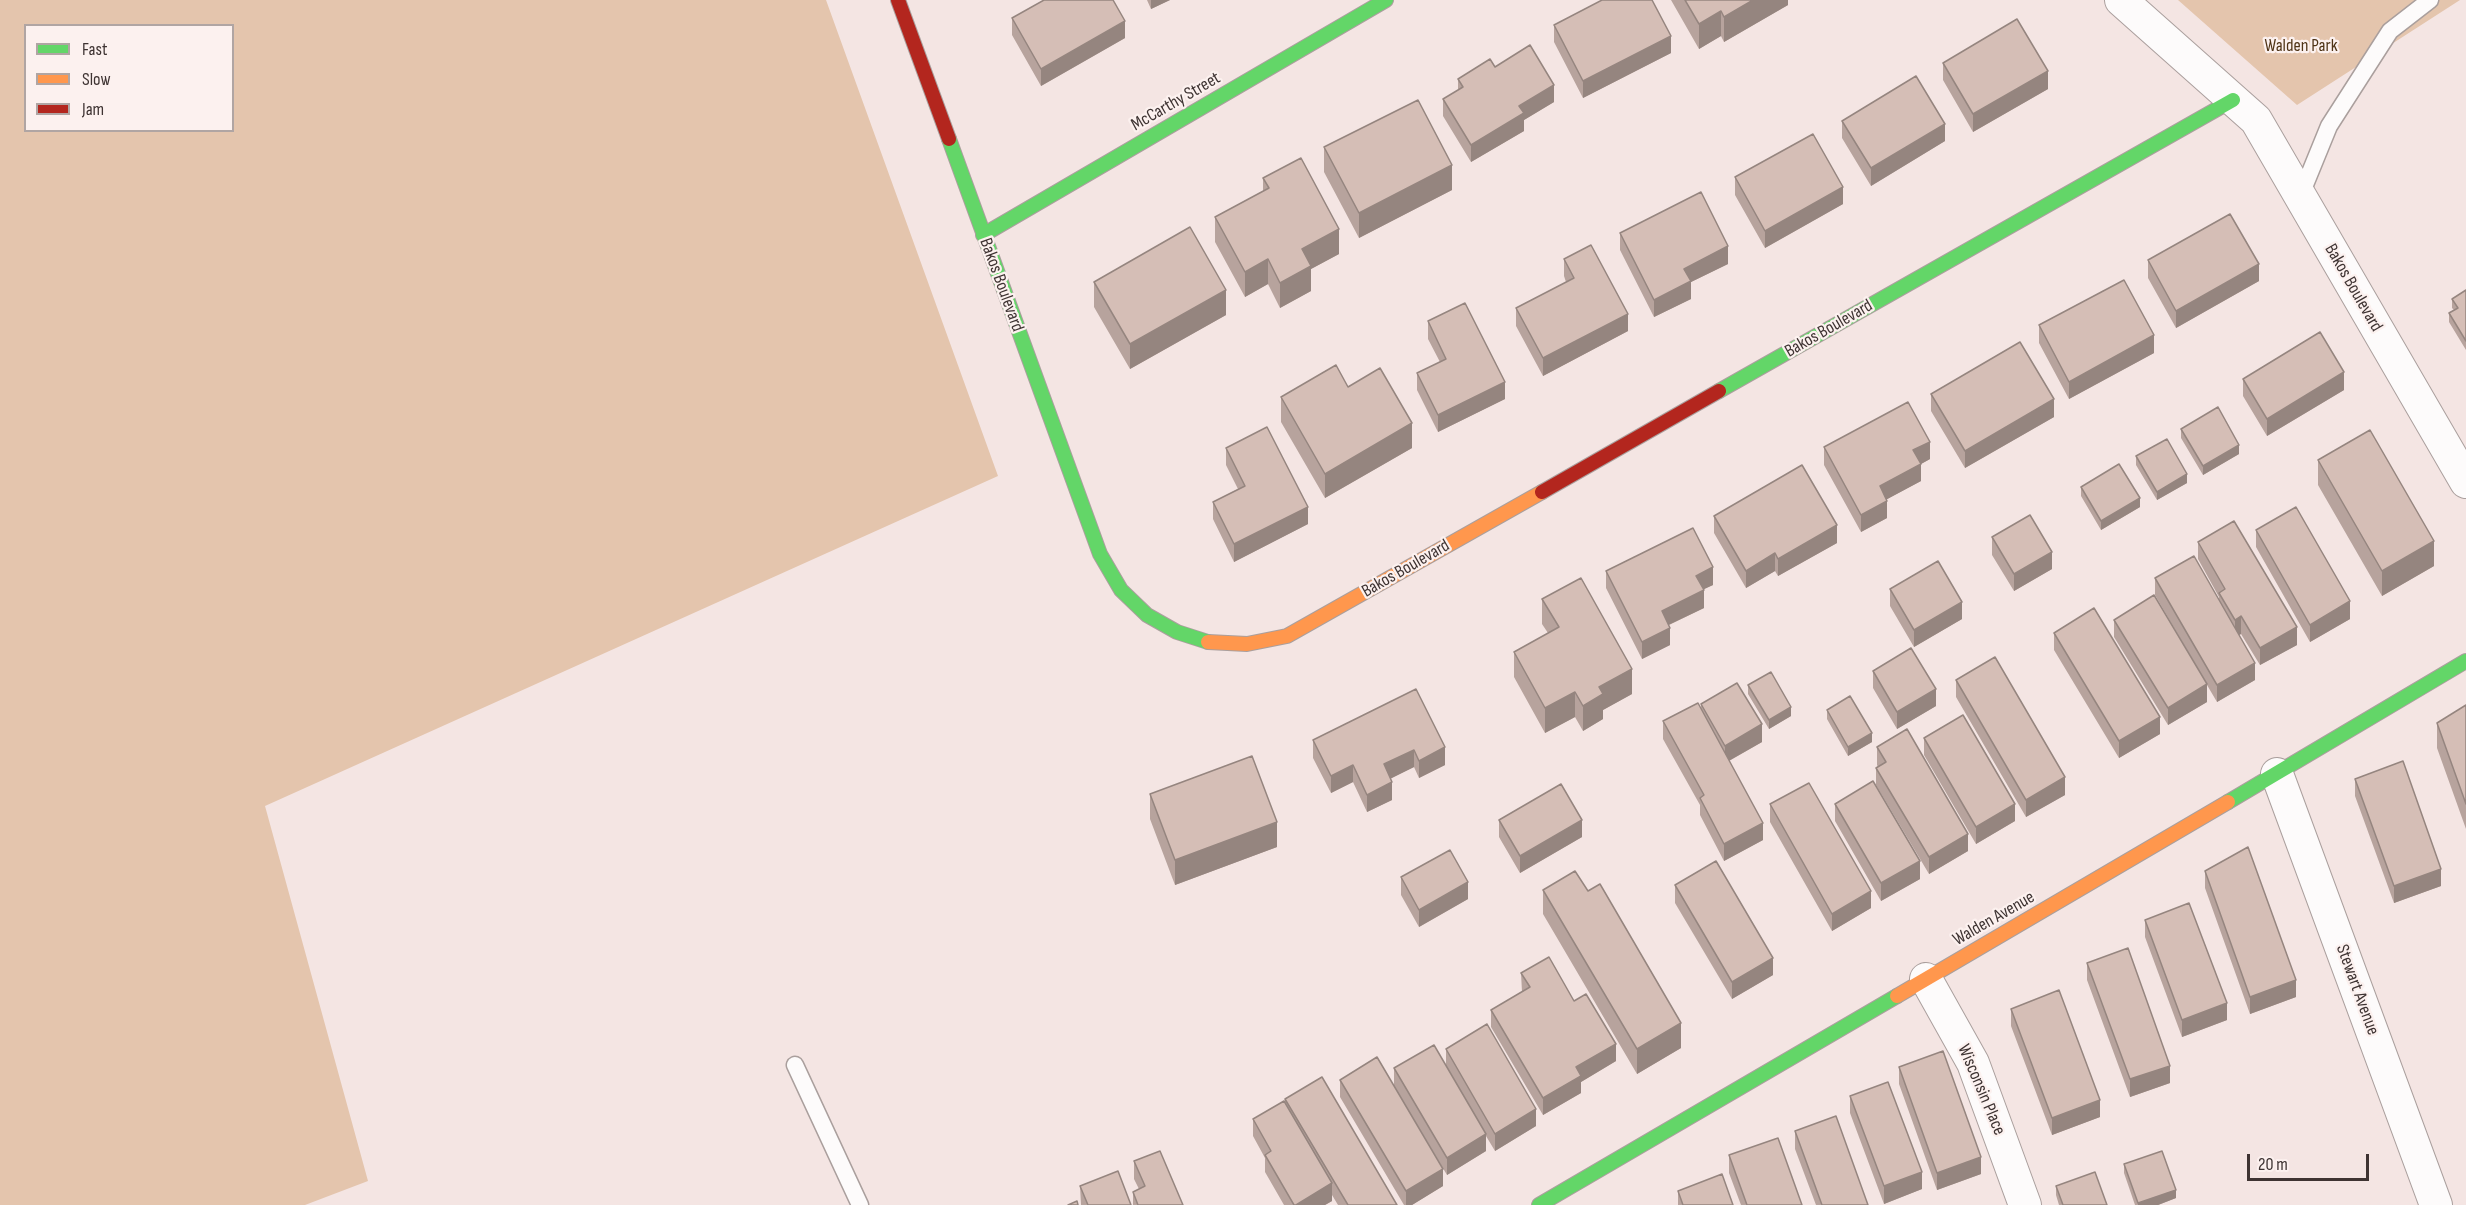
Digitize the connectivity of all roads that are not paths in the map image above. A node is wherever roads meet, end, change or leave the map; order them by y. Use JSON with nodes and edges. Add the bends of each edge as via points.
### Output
{"nodes":[{"id":1,"x":898,"y":0,"type":"edge"},
{"id":2,"x":1386,"y":0,"type":"edge"},
{"id":3,"x":2121,"y":0,"type":"edge"},
{"id":4,"x":2430,"y":0,"type":"edge"},
{"id":5,"x":2233,"y":100,"type":"junction"},
{"id":6,"x":2300,"y":197,"type":"junction"},
{"id":7,"x":983,"y":235,"type":"junction"},
{"id":8,"x":2466,"y":482,"type":"edge"},
{"id":9,"x":2466,"y":660,"type":"edge"},
{"id":10,"x":2277,"y":774,"type":"junction"},
{"id":11,"x":1926,"y":980,"type":"junction"},
{"id":12,"x":795,"y":1065,"type":"dead end"},
{"id":13,"x":860,"y":1205,"type":"edge"},
{"id":14,"x":1539,"y":1205,"type":"edge"},
{"id":15,"x":2025,"y":1205,"type":"edge"},
{"id":16,"x":2436,"y":1205,"type":"edge"}],
"edges":[{"from":1,"to":7,"type":"street","name":"Bakos Boulevard"},
{"from":2,"to":7,"type":"street","name":"McCarthy Street"},
{"from":3,"to":5,"type":"street","name":"Bakos Boulevard"},
{"from":4,"to":6,"type":"lane","via":[[2390,31],[2329,126]]},
{"from":5,"to":6,"type":"street","name":"Bakos Boulevard","via":[[2256,120]]},
{"from":5,"to":7,"type":"street","name":"Bakos Boulevard","via":[[1287,636],[1247,644],[1212,643],[1177,632],[1147,615],[1121,590],[1100,554]]},
{"from":6,"to":8,"type":"street","name":"Bakos Boulevard"},
{"from":9,"to":10,"type":"street","name":"Walden Avenue"},
{"from":10,"to":11,"type":"street","name":"Walden Avenue"},
{"from":10,"to":16,"type":"street","name":"Stewart Avenue"},
{"from":11,"to":14,"type":"street","name":"Walden Avenue"},
{"from":11,"to":15,"type":"street","name":"Wisconsin Place","via":[[1973,1064]]},
{"from":12,"to":13,"type":"lane"}]}
